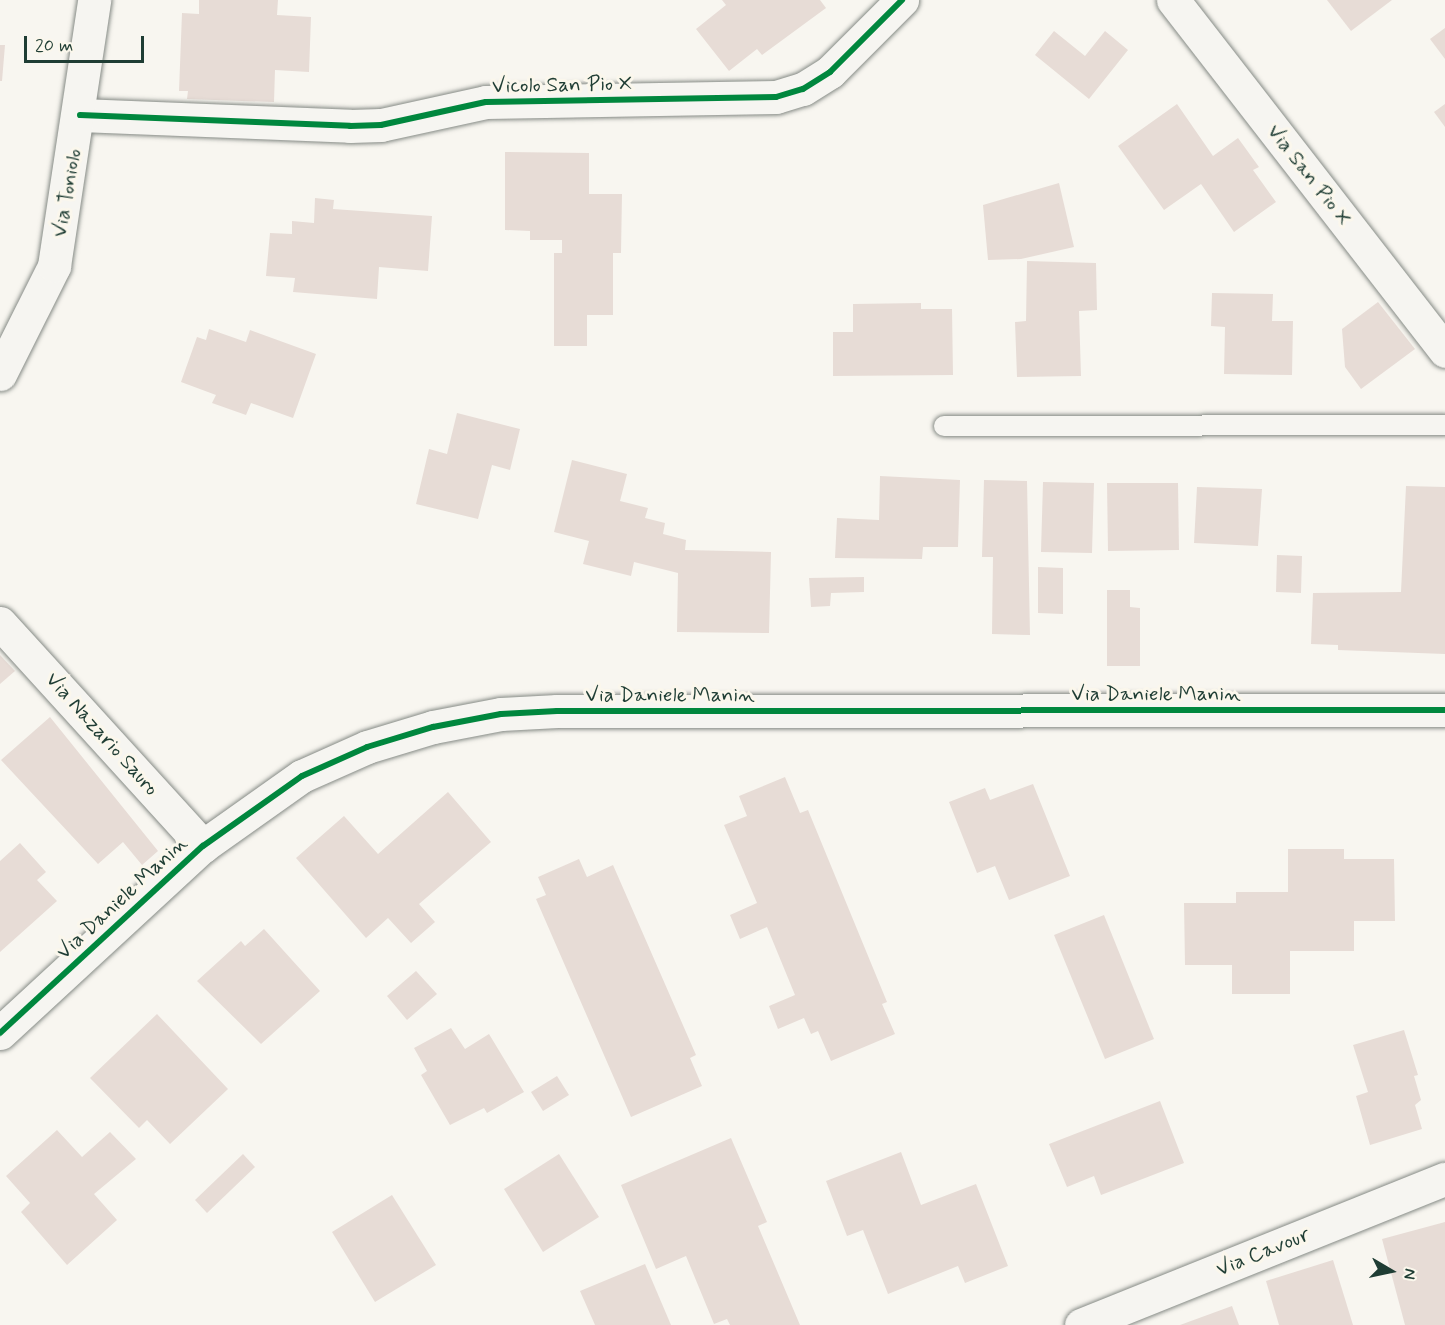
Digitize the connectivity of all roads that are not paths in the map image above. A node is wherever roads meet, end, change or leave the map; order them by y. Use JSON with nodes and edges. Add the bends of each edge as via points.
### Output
{"nodes":[{"id":1,"x":94,"y":0,"type":"edge"},
{"id":2,"x":902,"y":0,"type":"edge"},
{"id":3,"x":1173,"y":0,"type":"edge"},
{"id":4,"x":80,"y":115,"type":"junction"},
{"id":5,"x":1445,"y":351,"type":"edge"},
{"id":6,"x":0,"y":374,"type":"edge"},
{"id":7,"x":1445,"y":425,"type":"edge"},
{"id":8,"x":944,"y":426,"type":"dead end"},
{"id":9,"x":0,"y":623,"type":"edge"},
{"id":10,"x":1445,"y":710,"type":"edge"},
{"id":11,"x":203,"y":846,"type":"junction"},
{"id":12,"x":0,"y":1033,"type":"edge"},
{"id":13,"x":1445,"y":1179,"type":"edge"},
{"id":14,"x":1081,"y":1325,"type":"edge"}],
"edges":[{"from":1,"to":4,"type":"street","name":"Via Toniolo"},
{"from":2,"to":4,"type":"street","name":"Vicolo San Pio X","via":[[830,72],[803,89],[776,97],[486,102],[381,125],[350,126]]},
{"from":3,"to":5,"type":"street","name":"Via San Pio X"},
{"from":4,"to":6,"type":"street","name":"Via Toniolo","via":[[54,266]]},
{"from":7,"to":8,"type":"lane"},
{"from":9,"to":11,"type":"street","name":"Via Nazario Sauro"},
{"from":10,"to":11,"type":"street","name":"Via Daniele Manin","via":[[501,714],[367,747],[302,776]]},
{"from":11,"to":12,"type":"street","name":"Via Daniele Manin"},
{"from":13,"to":14,"type":"street","name":"Via Cavour"}]}
